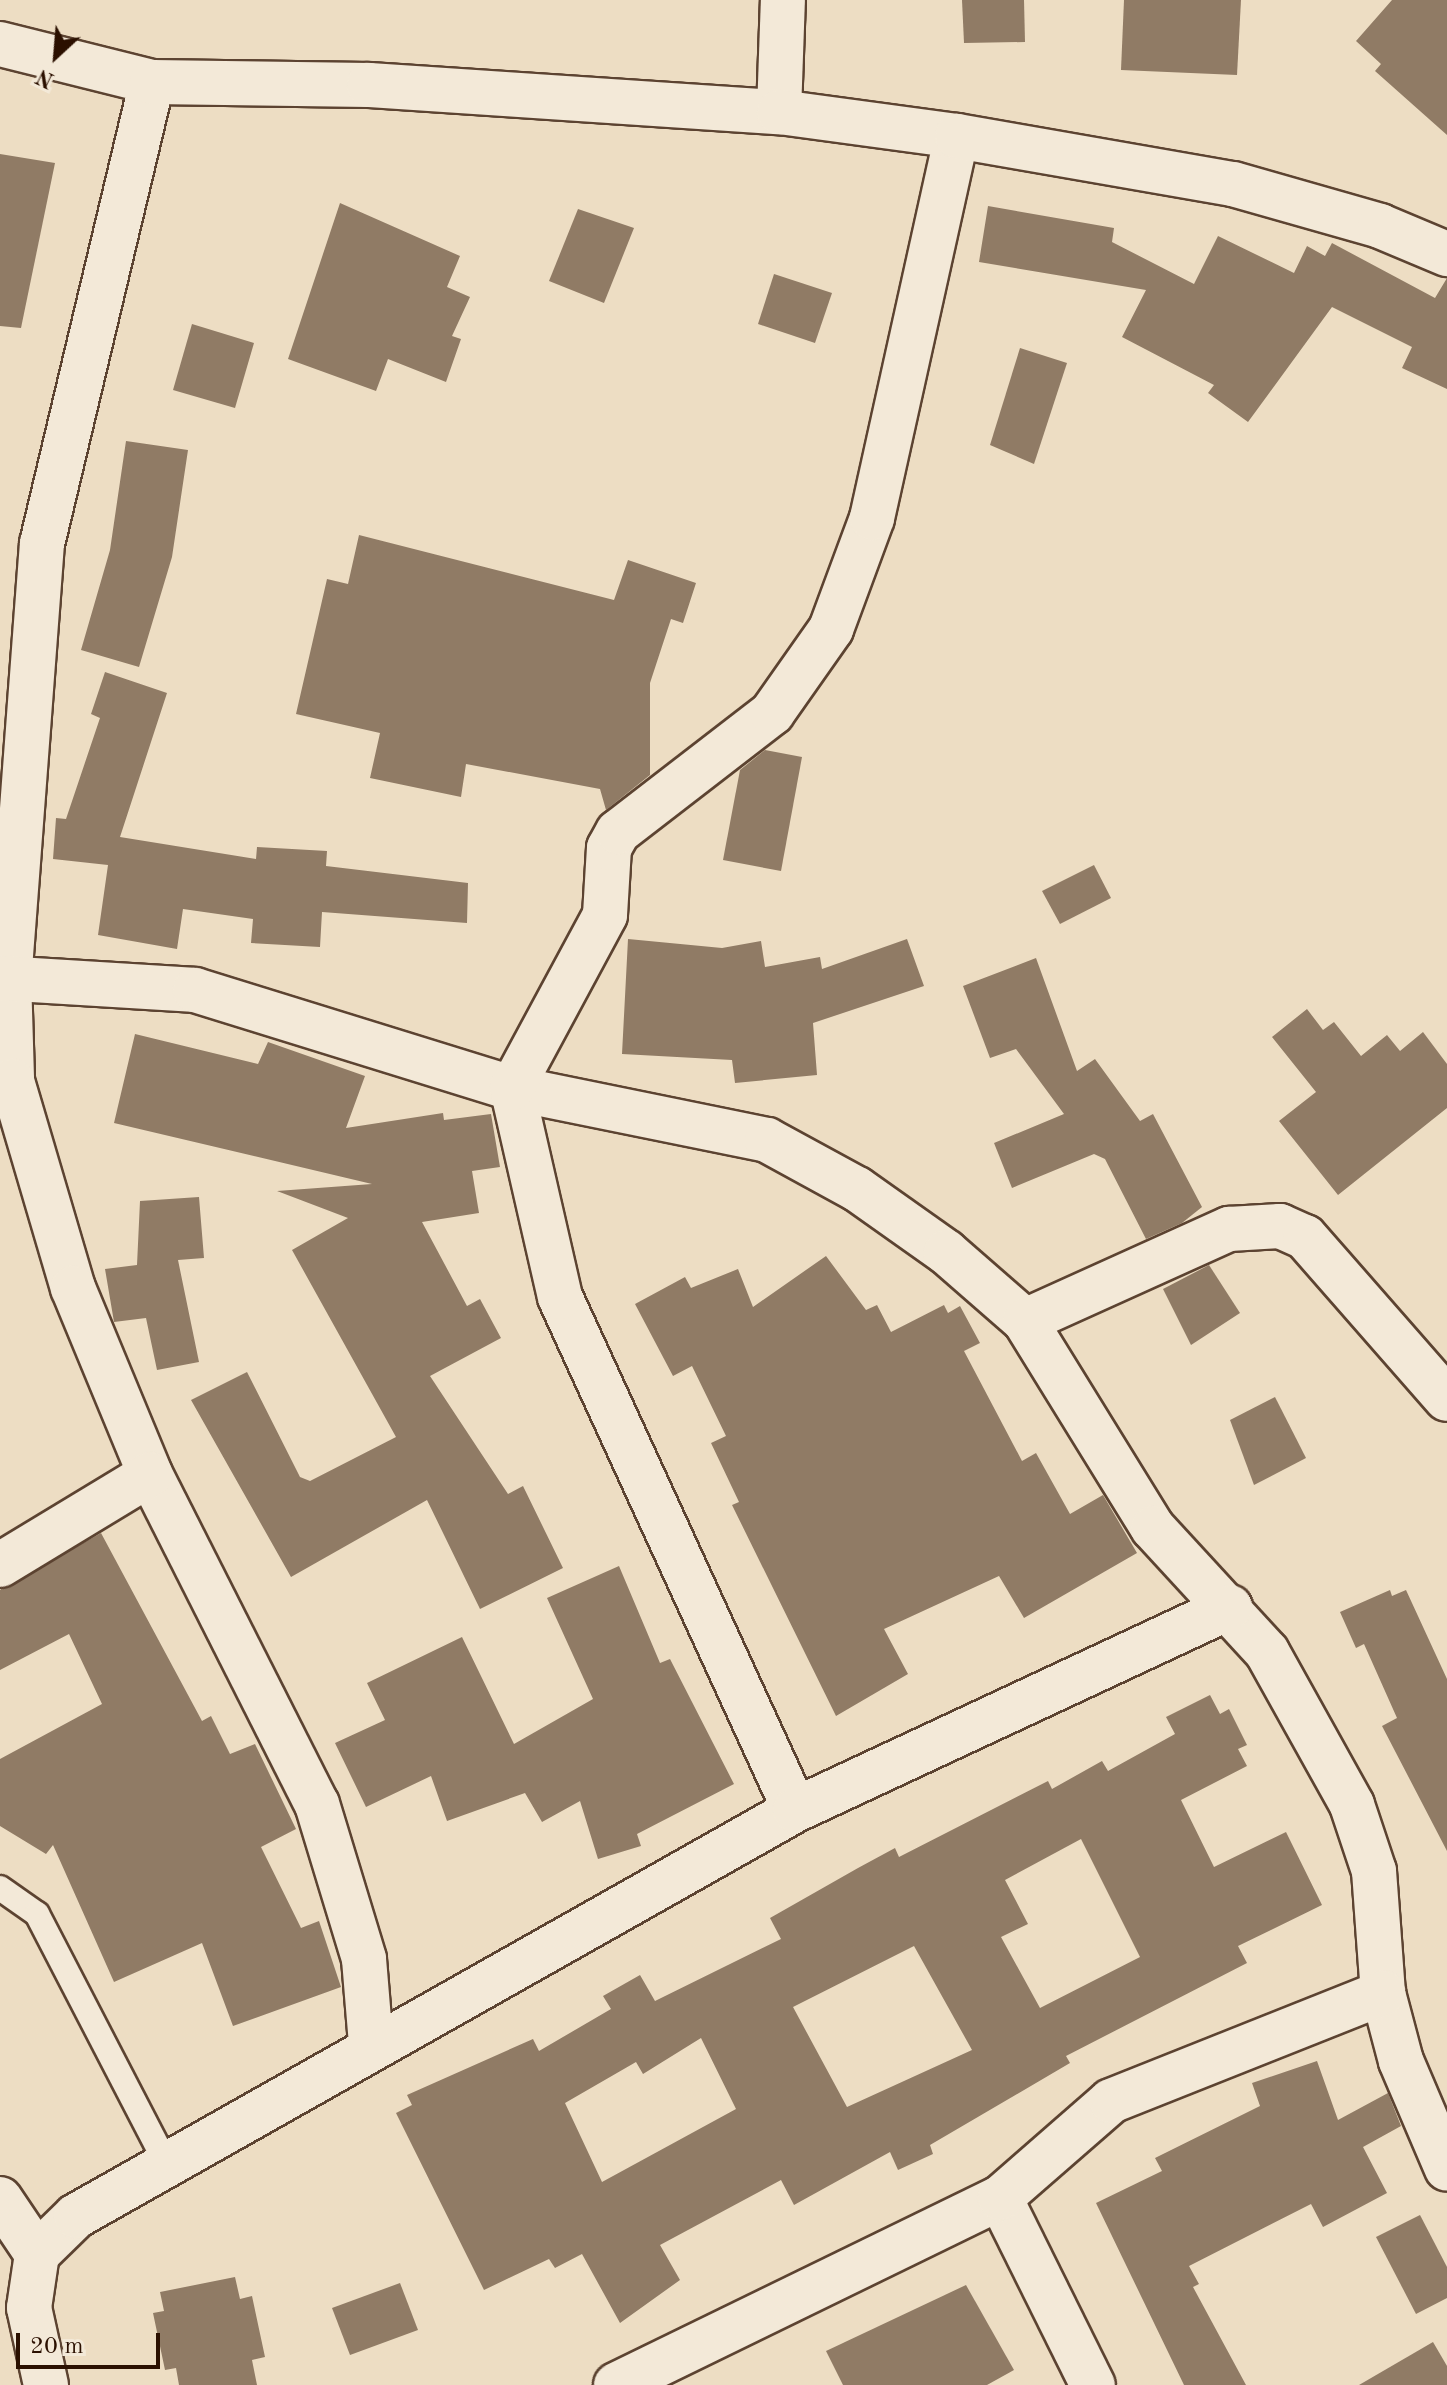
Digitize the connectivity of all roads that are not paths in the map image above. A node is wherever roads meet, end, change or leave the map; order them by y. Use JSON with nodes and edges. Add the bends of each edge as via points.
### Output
{"nodes":[{"id":1,"x":783,"y":0,"type":"edge"},
{"id":2,"x":0,"y":44,"type":"edge"},
{"id":3,"x":152,"y":82,"type":"junction"},
{"id":4,"x":779,"y":112,"type":"junction"},
{"id":5,"x":957,"y":136,"type":"junction"},
{"id":6,"x":1446,"y":252,"type":"edge"},
{"id":7,"x":4,"y":978,"type":"edge"},
{"id":8,"x":512,"y":1088,"type":"junction"},
{"id":9,"x":1025,"y":1321,"type":"junction"},
{"id":10,"x":1447,"y":1399,"type":"edge"},
{"id":11,"x":150,"y":1474,"type":"junction"},
{"id":12,"x":0,"y":1565,"type":"edge"},
{"id":13,"x":1230,"y":1607,"type":"junction"},
{"id":14,"x":795,"y":1810,"type":"junction"},
{"id":15,"x":0,"y":1888,"type":"edge"},
{"id":16,"x":1383,"y":1993,"type":"junction"},
{"id":17,"x":371,"y":2045,"type":"junction"},
{"id":18,"x":166,"y":2163,"type":"junction"},
{"id":19,"x":1447,"y":2169,"type":"edge"},
{"id":20,"x":1000,"y":2198,"type":"junction"},
{"id":21,"x":0,"y":2199,"type":"edge"},
{"id":22,"x":37,"y":2254,"type":"junction"},
{"id":23,"x":46,"y":2385,"type":"edge"},
{"id":24,"x":616,"y":2385,"type":"edge"},
{"id":25,"x":1093,"y":2385,"type":"edge"}],
"edges":[{"from":1,"to":4,"type":"street"},
{"from":2,"to":3,"type":"street"},
{"from":3,"to":4,"type":"street","via":[[369,85]]},
{"from":3,"to":7,"type":"street","via":[[42,543]]},
{"from":4,"to":5,"type":"street"},
{"from":5,"to":6,"type":"street","via":[[1233,184],[1380,226]]},
{"from":5,"to":8,"type":"street","via":[[872,518],[831,629],[772,713],[618,832],[609,848],[605,915]]},
{"from":7,"to":8,"type":"street","via":[[195,990]]},
{"from":7,"to":11,"type":"street","via":[[12,1081],[73,1288]]},
{"from":8,"to":9,"type":"street","via":[[767,1140],[857,1189]]},
{"from":8,"to":14,"type":"street","via":[[560,1297]]},
{"from":9,"to":10,"type":"street","via":[[1229,1229],[1280,1226],[1305,1237]]},
{"from":9,"to":13,"type":"street","via":[[1153,1528]]},
{"from":11,"to":12,"type":"street"},
{"from":11,"to":17,"type":"street","via":[[317,1804],[364,1959]]},
{"from":13,"to":14,"type":"street"},
{"from":13,"to":16,"type":"street","via":[[1267,1652],[1352,1805],[1374,1871]]},
{"from":14,"to":17,"type":"street"},
{"from":15,"to":18,"type":"lane","via":[[37,1914]]},
{"from":16,"to":19,"type":"street","via":[[1401,2061]]},
{"from":16,"to":20,"type":"street","via":[[1111,2101]]},
{"from":17,"to":18,"type":"street"},
{"from":18,"to":22,"type":"street","via":[[76,2216]]},
{"from":20,"to":24,"type":"street"},
{"from":20,"to":25,"type":"street"},
{"from":21,"to":22,"type":"street"},
{"from":22,"to":23,"type":"street","via":[[29,2308]]}]}
